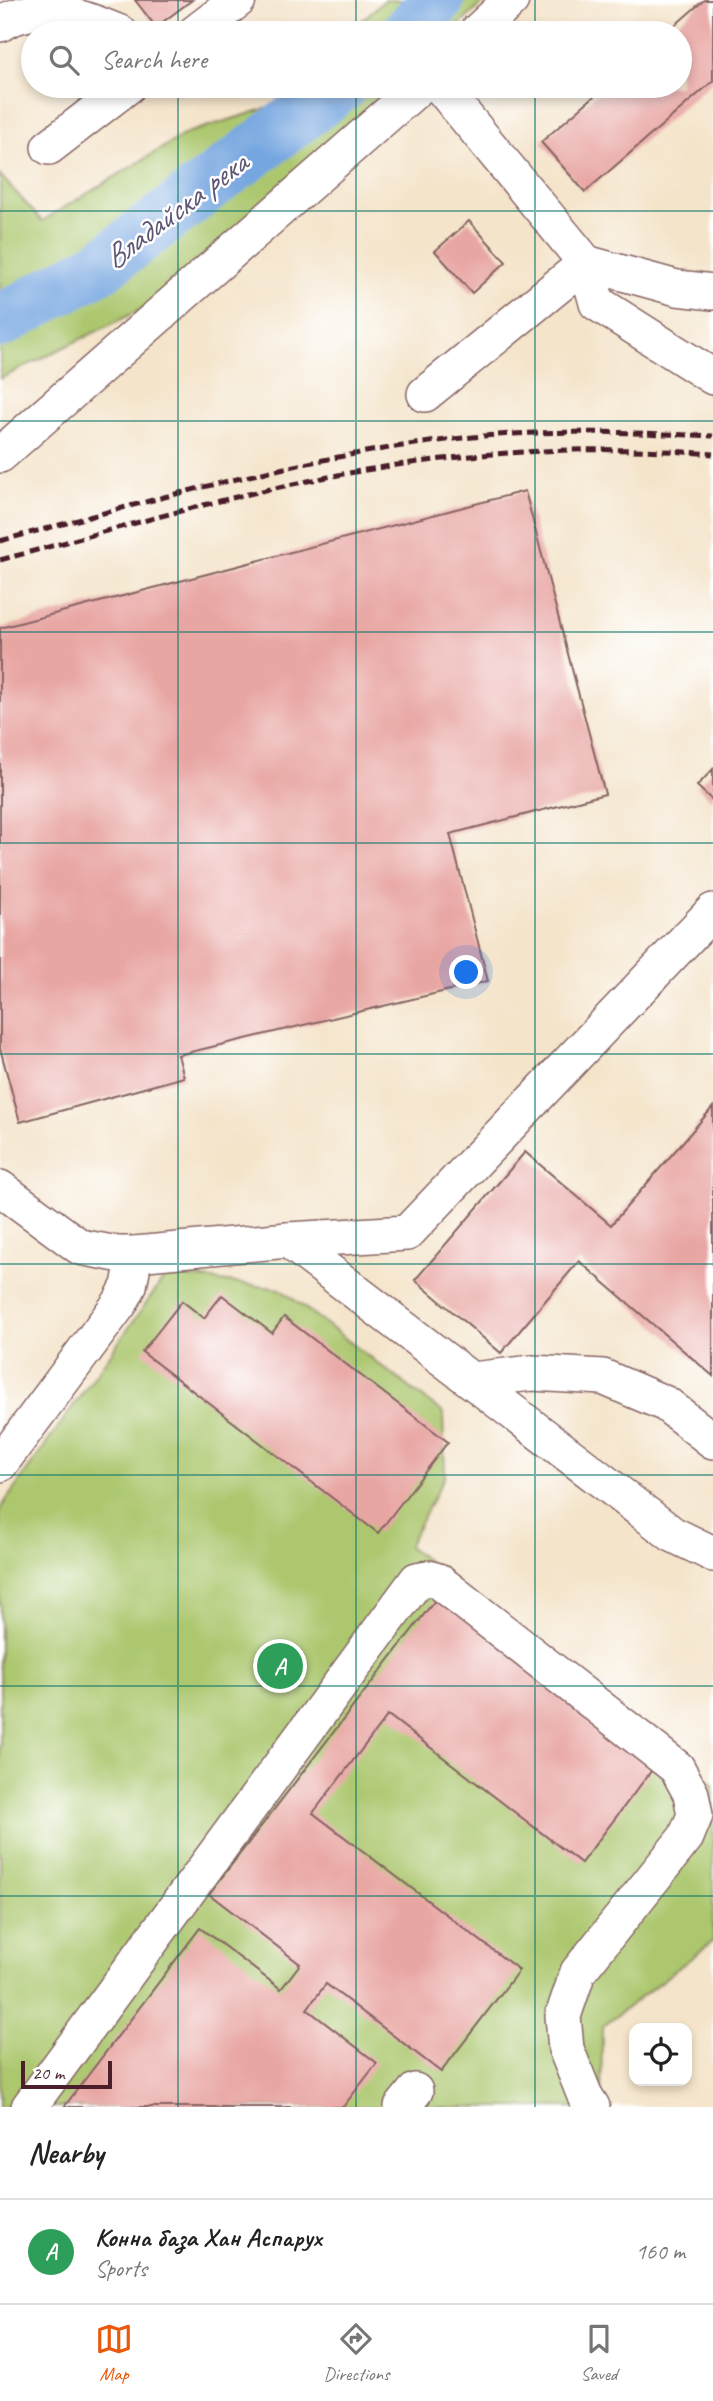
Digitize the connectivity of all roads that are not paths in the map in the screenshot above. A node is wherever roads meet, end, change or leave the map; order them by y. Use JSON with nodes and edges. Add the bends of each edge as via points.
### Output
{"nodes":[{"id":1,"x":238,"y":0,"type":"edge"},
{"id":2,"x":511,"y":0,"type":"edge"},
{"id":3,"x":90,"y":21,"type":"edge"},
{"id":4,"x":211,"y":21,"type":"edge"},
{"id":5,"x":489,"y":21,"type":"edge"},
{"id":6,"x":0,"y":24,"type":"edge"},
{"id":7,"x":113,"y":98,"type":"edge"},
{"id":8,"x":406,"y":98,"type":"edge"},
{"id":9,"x":450,"y":98,"type":"edge"},
{"id":10,"x":50,"y":147,"type":"dead end"},
{"id":11,"x":586,"y":262,"type":"junction"},
{"id":12,"x":713,"y":292,"type":"edge"},
{"id":13,"x":712,"y":379,"type":"edge"},
{"id":14,"x":425,"y":394,"type":"dead end"},
{"id":15,"x":0,"y":455,"type":"edge"},
{"id":16,"x":713,"y":911,"type":"edge"},
{"id":17,"x":0,"y":1188,"type":"edge"},
{"id":18,"x":288,"y":1240,"type":"junction"},
{"id":19,"x":135,"y":1254,"type":"junction"},
{"id":20,"x":472,"y":1380,"type":"junction"},
{"id":21,"x":713,"y":1441,"type":"edge"},
{"id":22,"x":0,"y":1464,"type":"edge"},
{"id":23,"x":713,"y":1553,"type":"edge"},
{"id":24,"x":29,"y":2107,"type":"edge"},
{"id":25,"x":592,"y":2107,"type":"edge"}],
"edges":[{"from":1,"to":4,"type":"lane"},
{"from":2,"to":5,"type":"lane"},
{"from":3,"to":6,"type":"lane","via":[[40,8],[11,15]]},
{"from":7,"to":10,"type":"lane"},
{"from":8,"to":15,"type":"lane"},
{"from":9,"to":11,"type":"lane"},
{"from":11,"to":12,"type":"lane","via":[[677,288]]},
{"from":11,"to":13,"type":"lane","via":[[597,303]]},
{"from":11,"to":14,"type":"lane"},
{"from":16,"to":18,"type":"lane","via":[[407,1233]]},
{"from":17,"to":19,"type":"lane","via":[[80,1247]]},
{"from":18,"to":19,"type":"lane"},
{"from":18,"to":20,"type":"lane"},
{"from":19,"to":22,"type":"lane","via":[[129,1286],[120,1303]]},
{"from":20,"to":21,"type":"lane","via":[[532,1373],[603,1377],[666,1404]]},
{"from":20,"to":23,"type":"lane","via":[[672,1534]]},
{"from":24,"to":25,"type":"lane","via":[[417,1580],[428,1578],[438,1581],[677,1768],[691,1794],[695,1815],[685,1837],[578,1972],[563,2016],[566,2049]]}]}
